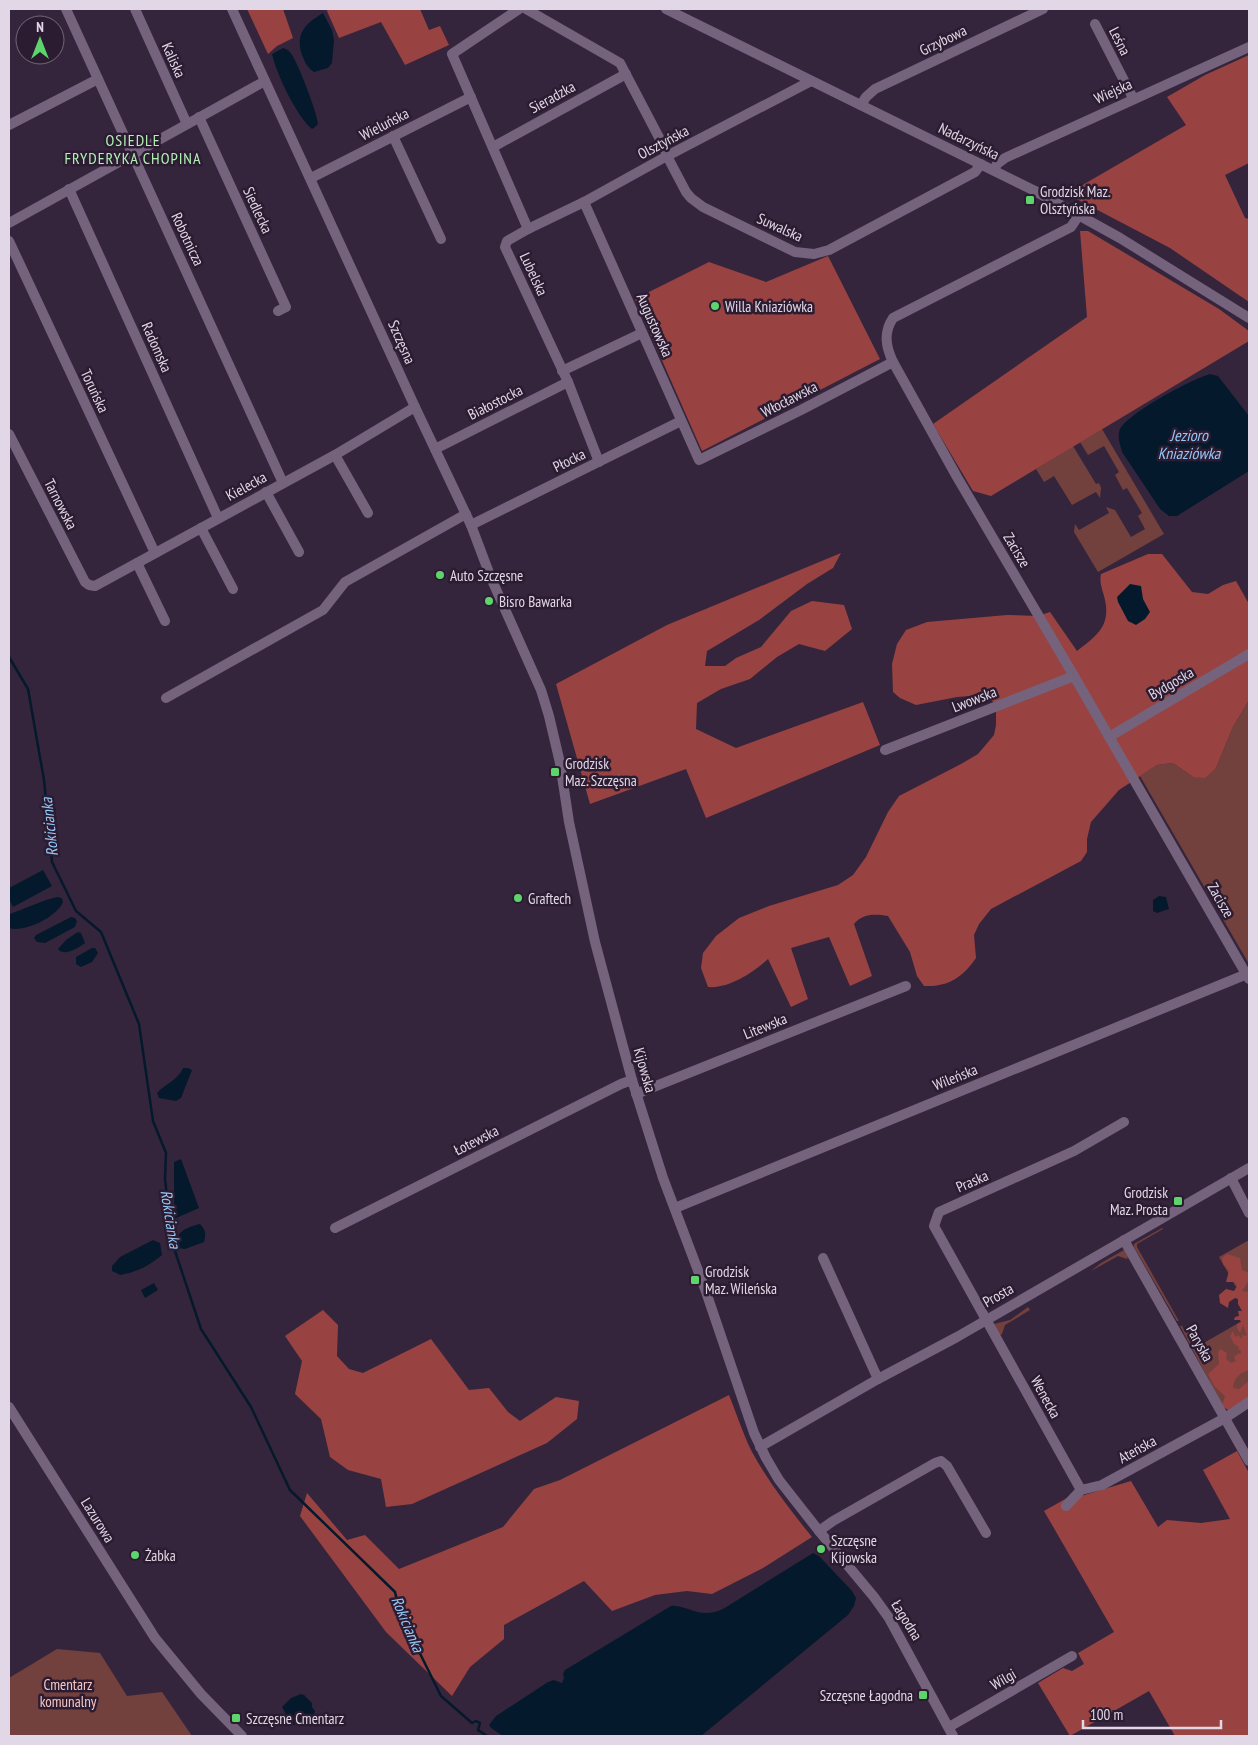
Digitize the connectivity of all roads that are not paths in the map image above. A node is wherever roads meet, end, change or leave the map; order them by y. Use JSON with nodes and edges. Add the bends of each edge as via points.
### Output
{"nodes":[{"id":1,"x":66,"y":9,"type":"edge"},
{"id":2,"x":134,"y":9,"type":"edge"},
{"id":3,"x":232,"y":9,"type":"edge"},
{"id":4,"x":519,"y":9,"type":"edge"},
{"id":5,"x":526,"y":9,"type":"edge"},
{"id":6,"x":666,"y":9,"type":"edge"},
{"id":7,"x":1043,"y":9,"type":"edge"},
{"id":8,"x":1095,"y":24,"type":"dead end"},
{"id":9,"x":1249,"y":47,"type":"edge"},
{"id":10,"x":626,"y":74,"type":"junction"},
{"id":11,"x":98,"y":79,"type":"junction"},
{"id":12,"x":265,"y":81,"type":"junction"},
{"id":13,"x":811,"y":81,"type":"junction"},
{"id":14,"x":471,"y":97,"type":"junction"},
{"id":15,"x":1133,"y":98,"type":"junction"},
{"id":16,"x":861,"y":105,"type":"junction"},
{"id":17,"x":199,"y":117,"type":"junction"},
{"id":18,"x":187,"y":124,"type":"junction"},
{"id":19,"x":9,"y":125,"type":"edge"},
{"id":20,"x":393,"y":136,"type":"junction"},
{"id":21,"x":493,"y":147,"type":"junction"},
{"id":22,"x":132,"y":153,"type":"junction"},
{"id":23,"x":667,"y":156,"type":"junction"},
{"id":24,"x":981,"y":164,"type":"junction"},
{"id":25,"x":994,"y":170,"type":"junction"},
{"id":26,"x":311,"y":178,"type":"junction"},
{"id":27,"x":69,"y":189,"type":"junction"},
{"id":28,"x":584,"y":202,"type":"junction"},
{"id":29,"x":1079,"y":215,"type":"junction"},
{"id":30,"x":9,"y":223,"type":"edge"},
{"id":31,"x":528,"y":229,"type":"junction"},
{"id":32,"x":441,"y":239,"type":"dead end"},
{"id":33,"x":9,"y":241,"type":"edge"},
{"id":34,"x":278,"y":311,"type":"dead end"},
{"id":35,"x":1249,"y":318,"type":"edge"},
{"id":36,"x":642,"y":333,"type":"junction"},
{"id":37,"x":892,"y":362,"type":"junction"},
{"id":38,"x":562,"y":371,"type":"junction"},
{"id":39,"x":568,"y":382,"type":"junction"},
{"id":40,"x":415,"y":407,"type":"junction"},
{"id":41,"x":681,"y":422,"type":"junction"},
{"id":42,"x":9,"y":434,"type":"edge"},
{"id":43,"x":435,"y":449,"type":"junction"},
{"id":44,"x":334,"y":455,"type":"junction"},
{"id":45,"x":698,"y":460,"type":"joint"},
{"id":46,"x":599,"y":462,"type":"junction"},
{"id":47,"x":283,"y":483,"type":"junction"},
{"id":48,"x":266,"y":492,"type":"junction"},
{"id":49,"x":368,"y":513,"type":"dead end"},
{"id":50,"x":466,"y":514,"type":"junction"},
{"id":51,"x":218,"y":518,"type":"junction"},
{"id":52,"x":471,"y":525,"type":"junction"},
{"id":53,"x":200,"y":528,"type":"junction"},
{"id":54,"x":299,"y":552,"type":"dead end"},
{"id":55,"x":155,"y":553,"type":"junction"},
{"id":56,"x":137,"y":563,"type":"junction"},
{"id":57,"x":89,"y":585,"type":"joint"},
{"id":58,"x":233,"y":589,"type":"dead end"},
{"id":59,"x":165,"y":621,"type":"dead end"},
{"id":60,"x":1249,"y":654,"type":"edge"},
{"id":61,"x":1074,"y":676,"type":"junction"},
{"id":62,"x":541,"y":690,"type":"joint"},
{"id":63,"x":166,"y":698,"type":"dead end"},
{"id":64,"x":1109,"y":737,"type":"junction"},
{"id":65,"x":885,"y":750,"type":"dead end"},
{"id":66,"x":1248,"y":976,"type":"edge"},
{"id":67,"x":906,"y":986,"type":"dead end"},
{"id":68,"x":632,"y":1080,"type":"junction"},
{"id":69,"x":636,"y":1094,"type":"junction"},
{"id":70,"x":1124,"y":1122,"type":"dead end"},
{"id":71,"x":1249,"y":1168,"type":"edge"},
{"id":72,"x":1230,"y":1178,"type":"junction"},
{"id":73,"x":675,"y":1208,"type":"junction"},
{"id":74,"x":1249,"y":1213,"type":"edge"},
{"id":75,"x":335,"y":1228,"type":"dead end"},
{"id":76,"x":1124,"y":1240,"type":"junction"},
{"id":77,"x":823,"y":1258,"type":"dead end"},
{"id":78,"x":985,"y":1319,"type":"junction"},
{"id":79,"x":878,"y":1379,"type":"junction"},
{"id":80,"x":1249,"y":1402,"type":"edge"},
{"id":81,"x":9,"y":1407,"type":"edge"},
{"id":82,"x":1225,"y":1418,"type":"junction"},
{"id":83,"x":760,"y":1447,"type":"junction"},
{"id":84,"x":1249,"y":1461,"type":"edge"},
{"id":85,"x":1081,"y":1490,"type":"junction"},
{"id":86,"x":1066,"y":1506,"type":"dead end"},
{"id":87,"x":819,"y":1531,"type":"junction"},
{"id":88,"x":986,"y":1532,"type":"dead end"},
{"id":89,"x":1072,"y":1656,"type":"dead end"},
{"id":90,"x":951,"y":1732,"type":"edge"},
{"id":91,"x":242,"y":1736,"type":"edge"}],
"edges":[{"from":1,"to":11,"type":"street","name":"Robotnicza"},
{"from":2,"to":18,"type":"street","name":"Kaliska"},
{"from":3,"to":12,"type":"street","name":"Szczęsna"},
{"from":4,"to":14,"type":"street","name":"Lubelska","via":[[452,54]]},
{"from":5,"to":10,"type":"street","name":"Suwalska","via":[[616,60]]},
{"from":6,"to":13,"type":"street","name":"Nadarzyńska"},
{"from":7,"to":16,"type":"street","name":"Grzybowa","via":[[874,89]]},
{"from":8,"to":15,"type":"street","name":"Leśna"},
{"from":9,"to":15,"type":"street","name":"Wiejska"},
{"from":10,"to":21,"type":"street","name":"Sieradzka"},
{"from":10,"to":23,"type":"street","name":"Suwalska"},
{"from":11,"to":19,"type":"street"},
{"from":11,"to":22,"type":"street","name":"Robotnicza"},
{"from":12,"to":17,"type":"street"},
{"from":12,"to":26,"type":"street","name":"Szczęsna"},
{"from":13,"to":16,"type":"street","name":"Nadarzyńska"},
{"from":13,"to":23,"type":"street","name":"Olsztyńska"},
{"from":14,"to":20,"type":"street","name":"Wieluńska"},
{"from":14,"to":21,"type":"street","name":"Lubelska"},
{"from":15,"to":25,"type":"street","name":"Wiejska","via":[[1005,158]]},
{"from":16,"to":24,"type":"street","name":"Nadarzyńska"},
{"from":17,"to":18,"type":"street"},
{"from":17,"to":34,"type":"street","name":"Siedlecka","via":[[286,307]]},
{"from":18,"to":22,"type":"street"},
{"from":20,"to":26,"type":"street","name":"Wieluńska"},
{"from":20,"to":32,"type":"street"},
{"from":21,"to":31,"type":"street","name":"Lubelska"},
{"from":22,"to":27,"type":"street"},
{"from":22,"to":47,"type":"street","name":"Robotnicza"},
{"from":23,"to":24,"type":"street","name":"Suwalska","via":[[686,192],[696,203],[804,254],[829,250],[975,172]]},
{"from":23,"to":28,"type":"street","name":"Olsztyńska"},
{"from":24,"to":25,"type":"street","name":"Nadarzyńska"},
{"from":25,"to":29,"type":"street","name":"Nadarzyńska"},
{"from":26,"to":40,"type":"street","name":"Szczęsna"},
{"from":27,"to":30,"type":"street"},
{"from":27,"to":51,"type":"street","name":"Radomska"},
{"from":28,"to":31,"type":"street","name":"Olsztyńska"},
{"from":28,"to":36,"type":"street","name":"Augustowska"},
{"from":29,"to":35,"type":"street","name":"Nadarzyńska"},
{"from":29,"to":37,"type":"street","name":"Zacisze","via":[[1071,227],[893,318],[886,338]]},
{"from":31,"to":38,"type":"street","name":"Lubelska","via":[[507,242],[505,247]]},
{"from":33,"to":55,"type":"street","name":"Toruńska"},
{"from":36,"to":38,"type":"street"},
{"from":36,"to":41,"type":"street","name":"Augustowska"},
{"from":37,"to":45,"type":"street","name":"Włocławska"},
{"from":37,"to":61,"type":"street","name":"Zacisze"},
{"from":38,"to":39,"type":"street","name":"Lubelska"},
{"from":39,"to":43,"type":"street","name":"Białostocka"},
{"from":39,"to":46,"type":"street","name":"Lubelska"},
{"from":40,"to":43,"type":"street","name":"Szczęsna"},
{"from":40,"to":44,"type":"street","name":"Kielecka"},
{"from":41,"to":45,"type":"street","name":"Augustowska"},
{"from":41,"to":46,"type":"street","name":"Płocka"},
{"from":42,"to":57,"type":"street","name":"Tarnowska"},
{"from":43,"to":50,"type":"street","name":"Szczęsna"},
{"from":44,"to":47,"type":"street","name":"Kielecka"},
{"from":44,"to":49,"type":"street"},
{"from":46,"to":52,"type":"street","name":"Płocka"},
{"from":47,"to":48,"type":"street","name":"Kielecka"},
{"from":48,"to":51,"type":"street","name":"Kielecka"},
{"from":48,"to":54,"type":"street"},
{"from":50,"to":52,"type":"street","name":"Szczęsna"},
{"from":50,"to":63,"type":"street","via":[[345,582],[323,610]]},
{"from":51,"to":53,"type":"street","name":"Kielecka"},
{"from":52,"to":62,"type":"street","name":"Szczęsna"},
{"from":53,"to":55,"type":"street","name":"Kielecka"},
{"from":53,"to":58,"type":"street"},
{"from":55,"to":56,"type":"street","name":"Kielecka"},
{"from":56,"to":57,"type":"street","name":"Kielecka","via":[[95,586]]},
{"from":56,"to":59,"type":"street"},
{"from":60,"to":64,"type":"street","name":"Bydgoska"},
{"from":61,"to":64,"type":"street","name":"Zacisze"},
{"from":61,"to":65,"type":"street","name":"Lwowska"},
{"from":62,"to":68,"type":"street","name":"Kijowska","via":[[560,762],[569,824],[595,942]]},
{"from":64,"to":66,"type":"street","name":"Zacisze"},
{"from":66,"to":73,"type":"street","name":"Wileńska"},
{"from":67,"to":69,"type":"street","name":"Litewska"},
{"from":68,"to":69,"type":"street","name":"Kijowska"},
{"from":68,"to":75,"type":"street","name":"Łotewska"},
{"from":69,"to":73,"type":"street","name":"Kijowska"},
{"from":70,"to":78,"type":"street","name":"Praska","via":[[1074,1151],[939,1212],[934,1226]]},
{"from":71,"to":72,"type":"street","name":"Prosta"},
{"from":72,"to":74,"type":"street"},
{"from":72,"to":76,"type":"street","name":"Prosta"},
{"from":73,"to":83,"type":"street","name":"Kijowska"},
{"from":76,"to":78,"type":"street","name":"Prosta"},
{"from":76,"to":82,"type":"street","name":"Paryska"},
{"from":77,"to":79,"type":"street"},
{"from":78,"to":79,"type":"street","name":"Prosta"},
{"from":78,"to":85,"type":"street","name":"Wenecka"},
{"from":79,"to":83,"type":"street","name":"Prosta"},
{"from":80,"to":82,"type":"street","name":"Ateńska"},
{"from":81,"to":91,"type":"street","name":"Lazurowa","via":[[155,1638],[201,1694]]},
{"from":82,"to":84,"type":"street","name":"Paryska"},
{"from":82,"to":85,"type":"street","name":"Ateńska","via":[[1102,1485]]},
{"from":83,"to":87,"type":"street","name":"Łagodna","via":[[779,1480]]},
{"from":85,"to":86,"type":"street"},
{"from":87,"to":88,"type":"street","via":[[941,1461]]},
{"from":87,"to":90,"type":"street","name":"Łagodna","via":[[889,1618]]},
{"from":89,"to":90,"type":"street","name":"Wilgi"}]}
